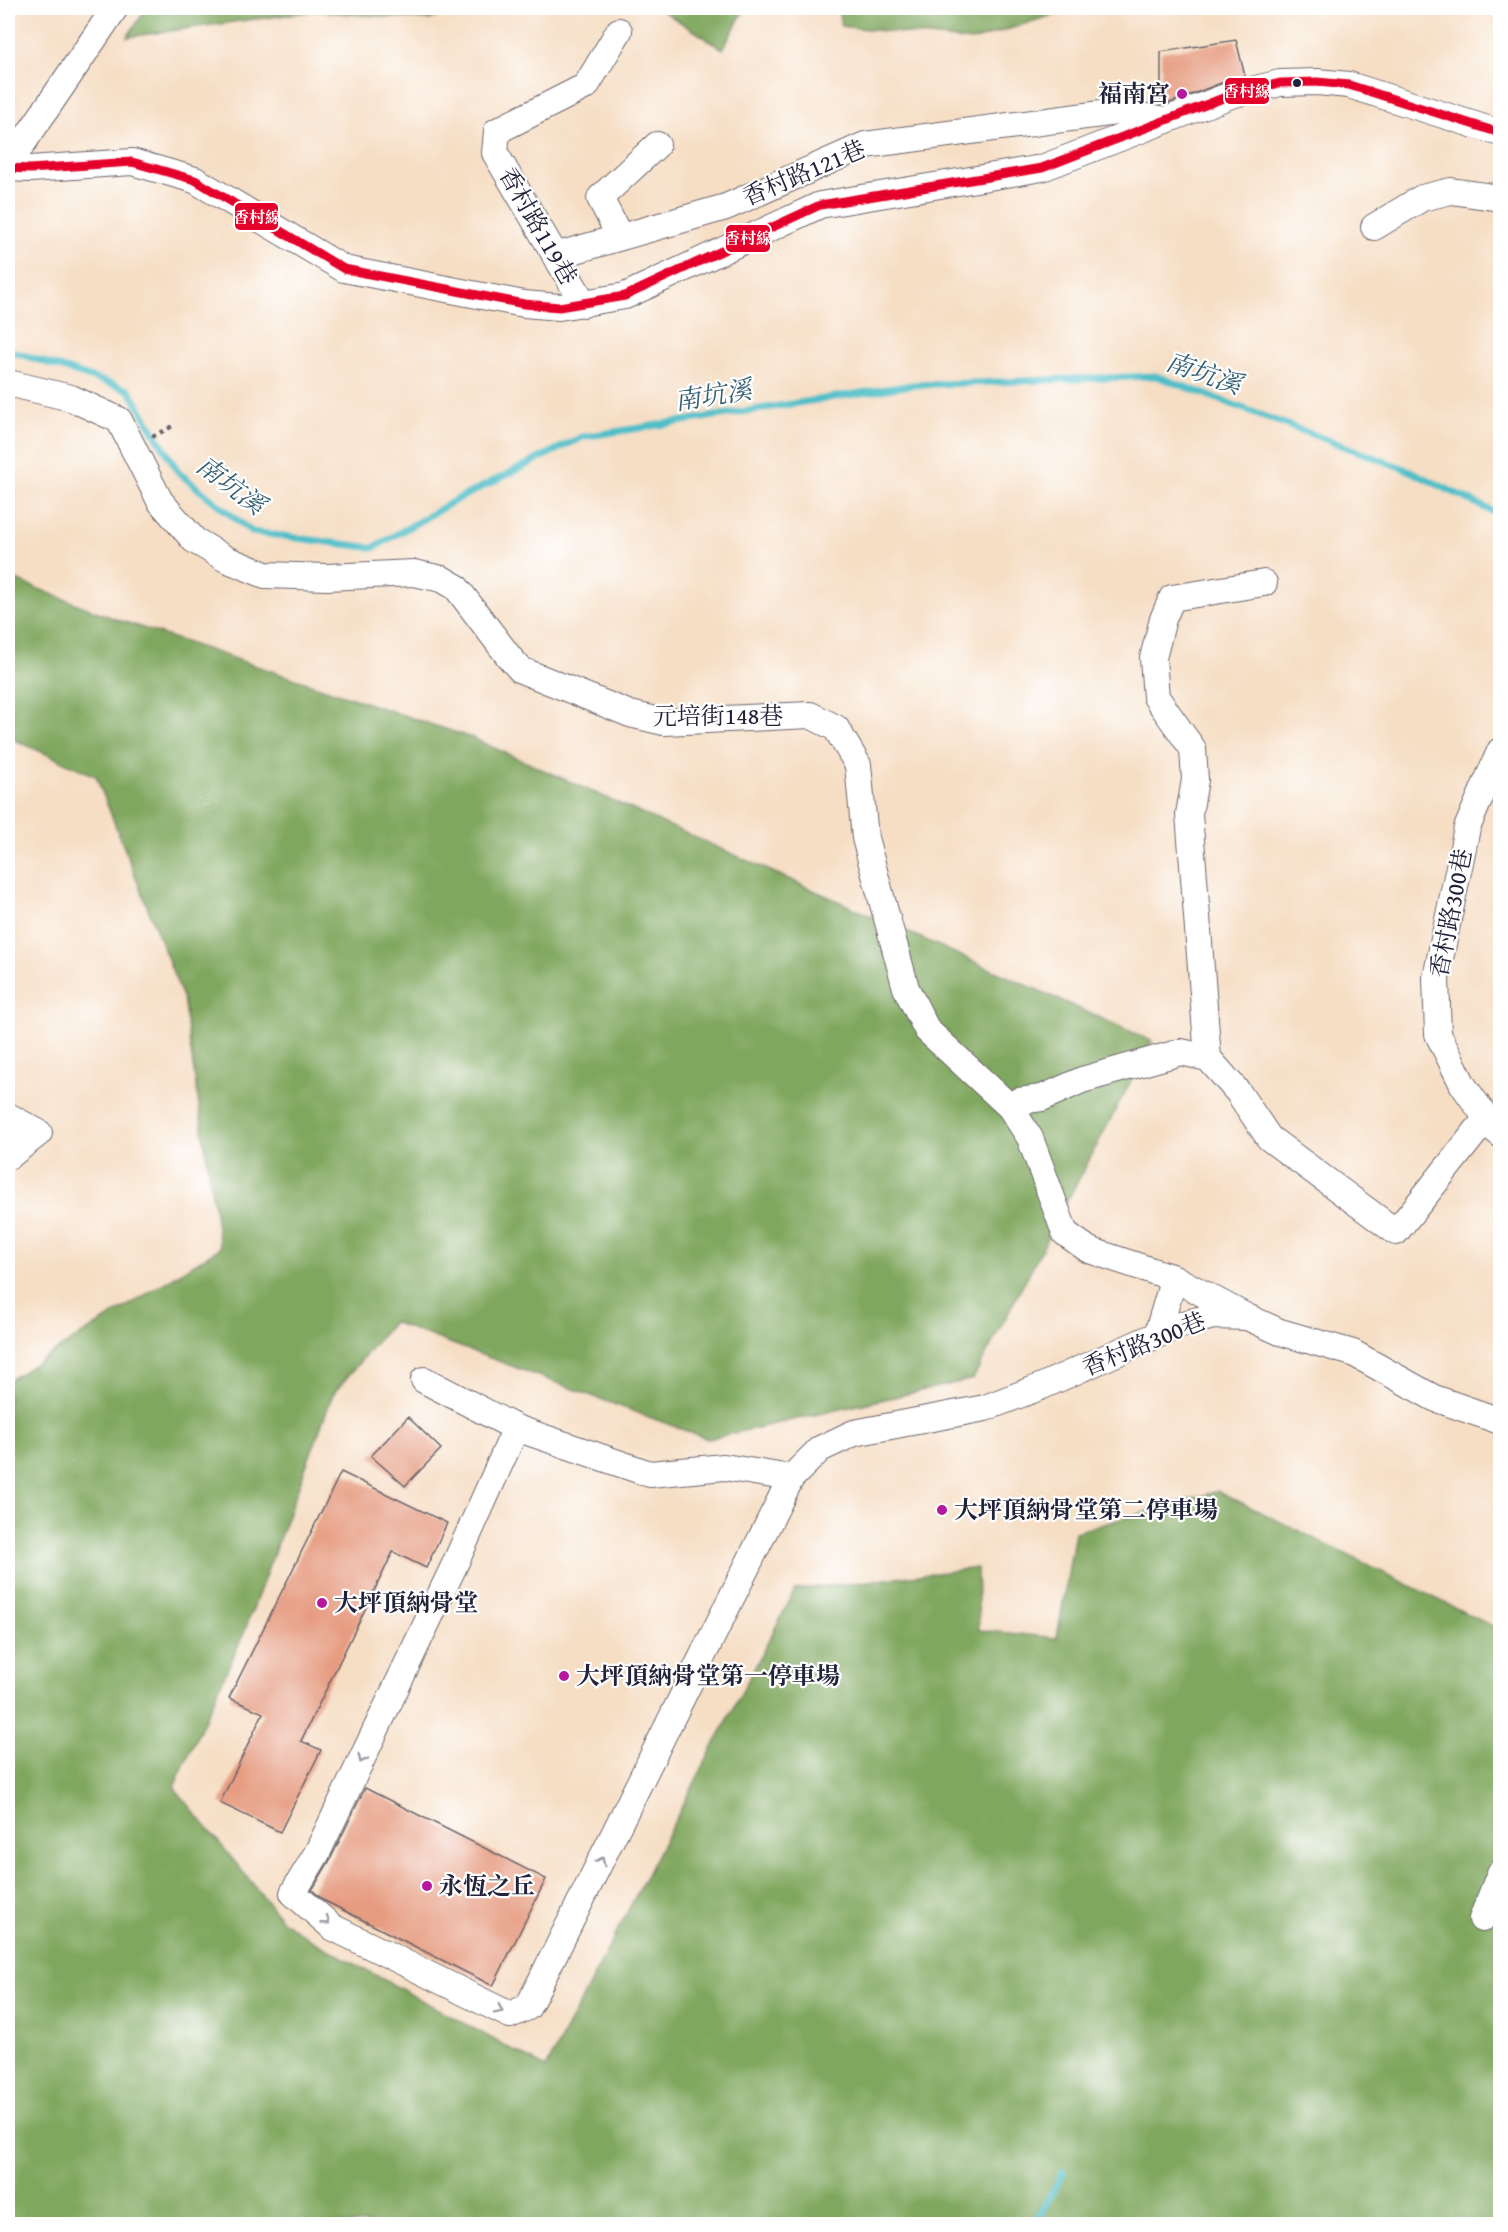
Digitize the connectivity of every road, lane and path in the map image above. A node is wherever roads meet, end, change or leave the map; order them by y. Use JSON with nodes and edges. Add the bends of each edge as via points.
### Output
{"nodes":[{"id":1,"x":115,"y":8,"type":"edge"},
{"id":2,"x":619,"y":31,"type":"dead end"},
{"id":3,"x":1167,"y":120,"type":"junction"},
{"id":4,"x":1500,"y":133,"type":"edge"},
{"id":5,"x":657,"y":145,"type":"dead end"},
{"id":6,"x":8,"y":166,"type":"edge"},
{"id":7,"x":1500,"y":198,"type":"edge"},
{"id":8,"x":1374,"y":227,"type":"dead end"},
{"id":9,"x":620,"y":237,"type":"junction"},
{"id":10,"x":555,"y":256,"type":"junction"},
{"id":11,"x":584,"y":304,"type":"junction"},
{"id":12,"x":8,"y":383,"type":"edge"},
{"id":13,"x":173,"y":426,"type":"dead end"},
{"id":14,"x":144,"y":442,"type":"dead end"},
{"id":15,"x":1264,"y":583,"type":"dead end"},
{"id":16,"x":1500,"y":751,"type":"edge"},
{"id":17,"x":1208,"y":1058,"type":"junction"},
{"id":18,"x":1010,"y":1107,"type":"junction"},
{"id":19,"x":8,"y":1116,"type":"edge"},
{"id":20,"x":1493,"y":1126,"type":"edge"},
{"id":21,"x":8,"y":1157,"type":"edge"},
{"id":22,"x":1174,"y":1278,"type":"junction"},
{"id":23,"x":1248,"y":1317,"type":"junction"},
{"id":24,"x":1157,"y":1335,"type":"junction"},
{"id":25,"x":424,"y":1380,"type":"dead end"},
{"id":26,"x":1500,"y":1421,"type":"edge"},
{"id":27,"x":516,"y":1428,"type":"junction"},
{"id":28,"x":791,"y":1478,"type":"junction"},
{"id":29,"x":1500,"y":1873,"type":"edge"},
{"id":30,"x":1482,"y":1919,"type":"dead end"}],
"edges":[{"from":1,"to":6,"type":"street"},
{"from":2,"to":10,"type":"street","name":"香村路119巷","via":[[586,86],[497,130],[495,153]]},
{"from":3,"to":4,"type":"street","via":[[1231,95],[1280,83],[1317,82],[1349,85]]},
{"from":3,"to":9,"type":"street","name":"香村路121巷","via":[[1116,112],[865,145],[726,207]]},
{"from":3,"to":11,"type":"street","via":[[1042,168],[820,205],[625,296]]},
{"from":5,"to":9,"type":"street","via":[[600,198]]},
{"from":6,"to":11,"type":"street","via":[[30,169],[132,162],[195,180],[344,269],[524,304]]},
{"from":7,"to":8,"type":"street","via":[[1451,191],[1422,198]]},
{"from":9,"to":10,"type":"street","name":"香村路121巷"},
{"from":10,"to":11,"type":"street","name":"香村路119巷"},
{"from":12,"to":18,"type":"street","name":"元培街148巷","via":[[71,398],[119,420],[160,501],[194,540],[226,559],[265,575],[414,573],[442,579],[456,587],[520,670],[630,714],[664,722],[810,716],[836,728],[858,765],[865,838],[906,988],[927,1030]]},
{"from":13,"to":14,"type":"path"},
{"from":15,"to":17,"type":"street","via":[[1172,598],[1153,658],[1156,697],[1193,749],[1195,780],[1189,814]]},
{"from":16,"to":20,"type":"street","name":"香村路300巷","via":[[1467,828],[1436,978],[1438,1034],[1463,1085]]},
{"from":17,"to":18,"type":"street","via":[[1181,1052],[1082,1080]]},
{"from":17,"to":20,"type":"street","via":[[1238,1092],[1269,1138],[1396,1232]]},
{"from":18,"to":22,"type":"street","name":"元培街148巷","via":[[1030,1138],[1065,1233],[1089,1250]]},
{"from":19,"to":21,"type":"street","via":[[39,1133]]},
{"from":22,"to":23,"type":"street","name":"元培街148巷"},
{"from":22,"to":24,"type":"street"},
{"from":23,"to":24,"type":"street","name":"香村路300巷","via":[[1213,1316]]},
{"from":23,"to":26,"type":"street","name":"香村路300巷","via":[[1280,1332],[1353,1353],[1434,1398]]},
{"from":24,"to":28,"type":"street","name":"香村路300巷","via":[[985,1408],[854,1433],[820,1449]]},
{"from":25,"to":27,"type":"street"},
{"from":27,"to":28,"type":"street","via":[[650,1473],[724,1467]]},
{"from":27,"to":28,"type":"street","name":"香村路300巷","one_way":true,"via":[[317,1853],[292,1893],[332,1927],[510,2015],[528,2007]]},
{"from":29,"to":30,"type":"street"}]}
